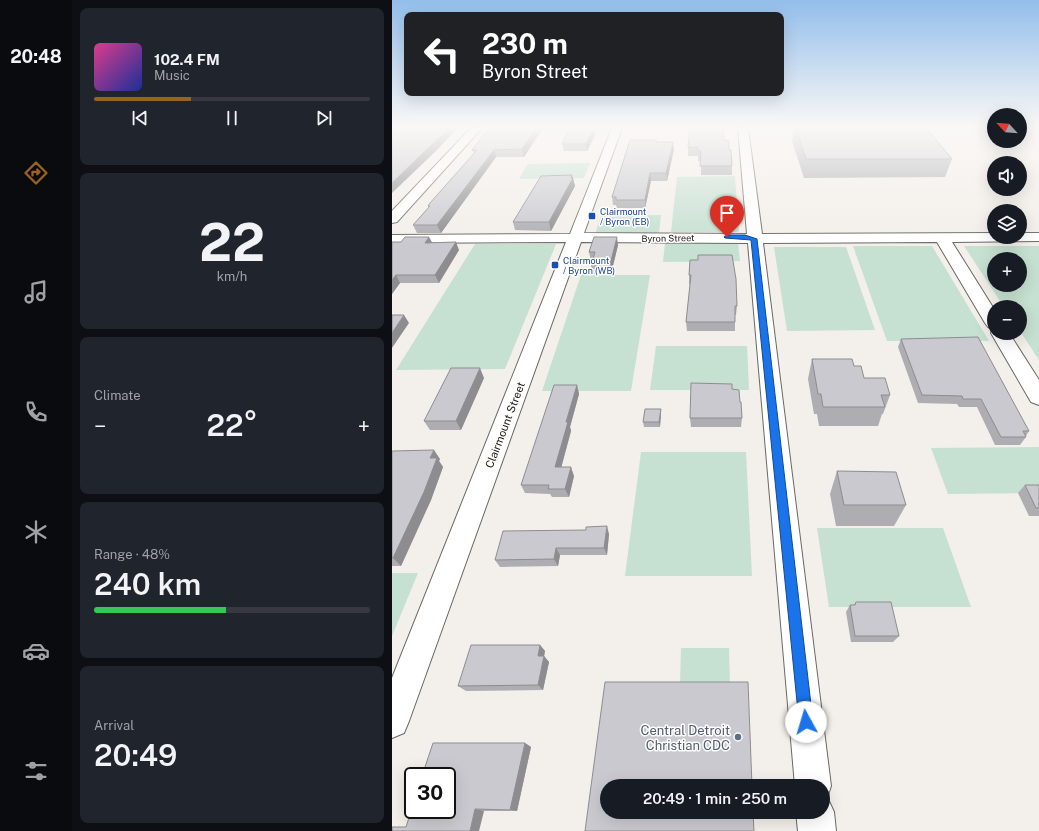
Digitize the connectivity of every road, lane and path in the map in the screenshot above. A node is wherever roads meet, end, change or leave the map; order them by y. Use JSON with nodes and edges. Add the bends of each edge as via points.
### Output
{"nodes":[{"id":1,"x":441,"y":167,"type":"edge"},
{"id":2,"x":603,"y":167,"type":"edge"},
{"id":3,"x":747,"y":167,"type":"edge"},
{"id":4,"x":392,"y":220,"type":"edge"},
{"id":5,"x":1039,"y":237,"type":"edge"},
{"id":6,"x":576,"y":238,"type":"junction"},
{"id":7,"x":942,"y":238,"type":"junction"},
{"id":8,"x":754,"y":239,"type":"junction"},
{"id":9,"x":392,"y":240,"type":"edge"},
{"id":10,"x":987,"y":312,"type":"edge"},
{"id":11,"x":1004,"y":340,"type":"edge"},
{"id":12,"x":1039,"y":397,"type":"edge"},
{"id":13,"x":392,"y":721,"type":"edge"},
{"id":14,"x":812,"y":779,"type":"edge"},
{"id":15,"x":816,"y":819,"type":"edge"},
{"id":16,"x":817,"y":831,"type":"edge"}],
"edges":[{"from":1,"to":4,"type":"street"},
{"from":2,"to":6,"type":"street","name":"Clairmount Street"},
{"from":3,"to":8,"type":"street"},
{"from":5,"to":7,"type":"street","name":"Byron Street"},
{"from":6,"to":8,"type":"street","name":"Byron Street"},
{"from":6,"to":9,"type":"street","name":"Byron Street"},
{"from":6,"to":13,"type":"street","name":"Clairmount Street"},
{"from":7,"to":8,"type":"street","name":"Byron Street"},
{"from":7,"to":10,"type":"street"},
{"from":8,"to":14,"type":"street"},
{"from":11,"to":12,"type":"street"},
{"from":15,"to":16,"type":"street"}]}
